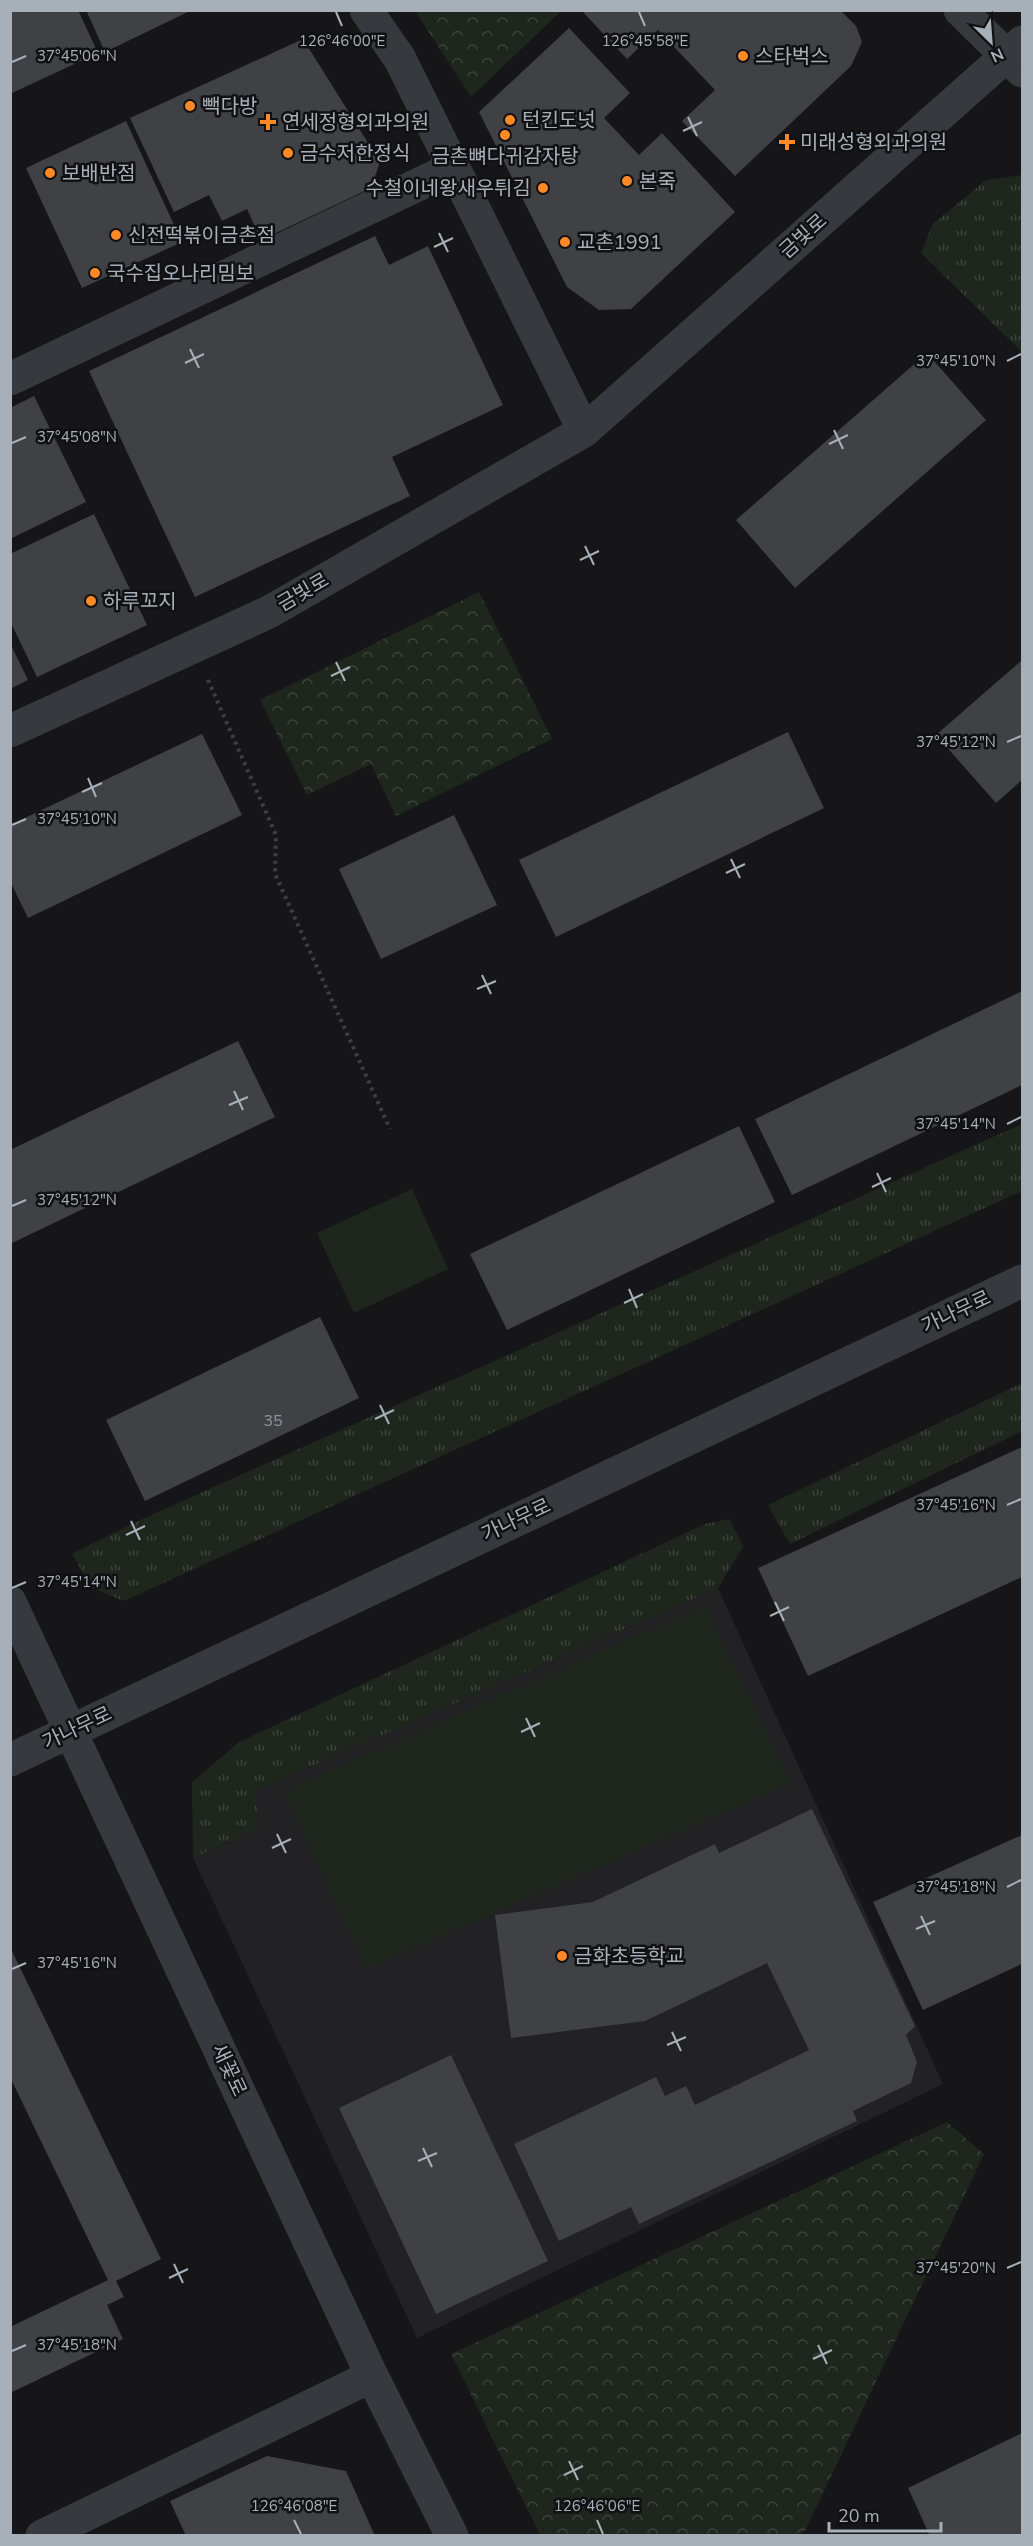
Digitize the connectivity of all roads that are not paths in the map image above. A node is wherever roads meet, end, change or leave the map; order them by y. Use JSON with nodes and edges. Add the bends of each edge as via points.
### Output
{"nodes":[{"id":1,"x":366,"y":10,"type":"edge"},
{"id":2,"x":960,"y":10,"type":"edge"},
{"id":3,"x":1017,"y":56,"type":"edge"},
{"id":4,"x":453,"y":168,"type":"junction"},
{"id":5,"x":10,"y":379,"type":"edge"},
{"id":6,"x":584,"y":430,"type":"junction"},
{"id":7,"x":10,"y":731,"type":"edge"},
{"id":8,"x":1023,"y":1281,"type":"edge"},
{"id":9,"x":10,"y":1602,"type":"edge"},
{"id":10,"x":71,"y":1731,"type":"junction"},
{"id":11,"x":10,"y":1760,"type":"edge"},
{"id":12,"x":372,"y":2376,"type":"junction"},
{"id":13,"x":42,"y":2535,"type":"edge"},
{"id":14,"x":452,"y":2535,"type":"edge"}],
"edges":[{"from":1,"to":4,"type":"street","via":[[400,59]]},
{"from":2,"to":3,"type":"street"},
{"from":3,"to":6,"type":"street","name":"금빛로"},
{"from":4,"to":5,"type":"street"},
{"from":4,"to":6,"type":"street"},
{"from":6,"to":7,"type":"street","name":"금빛로","via":[[269,612]]},
{"from":8,"to":10,"type":"street","name":"가나무로"},
{"from":9,"to":10,"type":"street","name":"새꽃로"},
{"from":10,"to":11,"type":"street","name":"가나무로"},
{"from":10,"to":12,"type":"street","name":"새꽃로"},
{"from":12,"to":13,"type":"street"},
{"from":12,"to":14,"type":"street","name":"새꽃로"}]}
